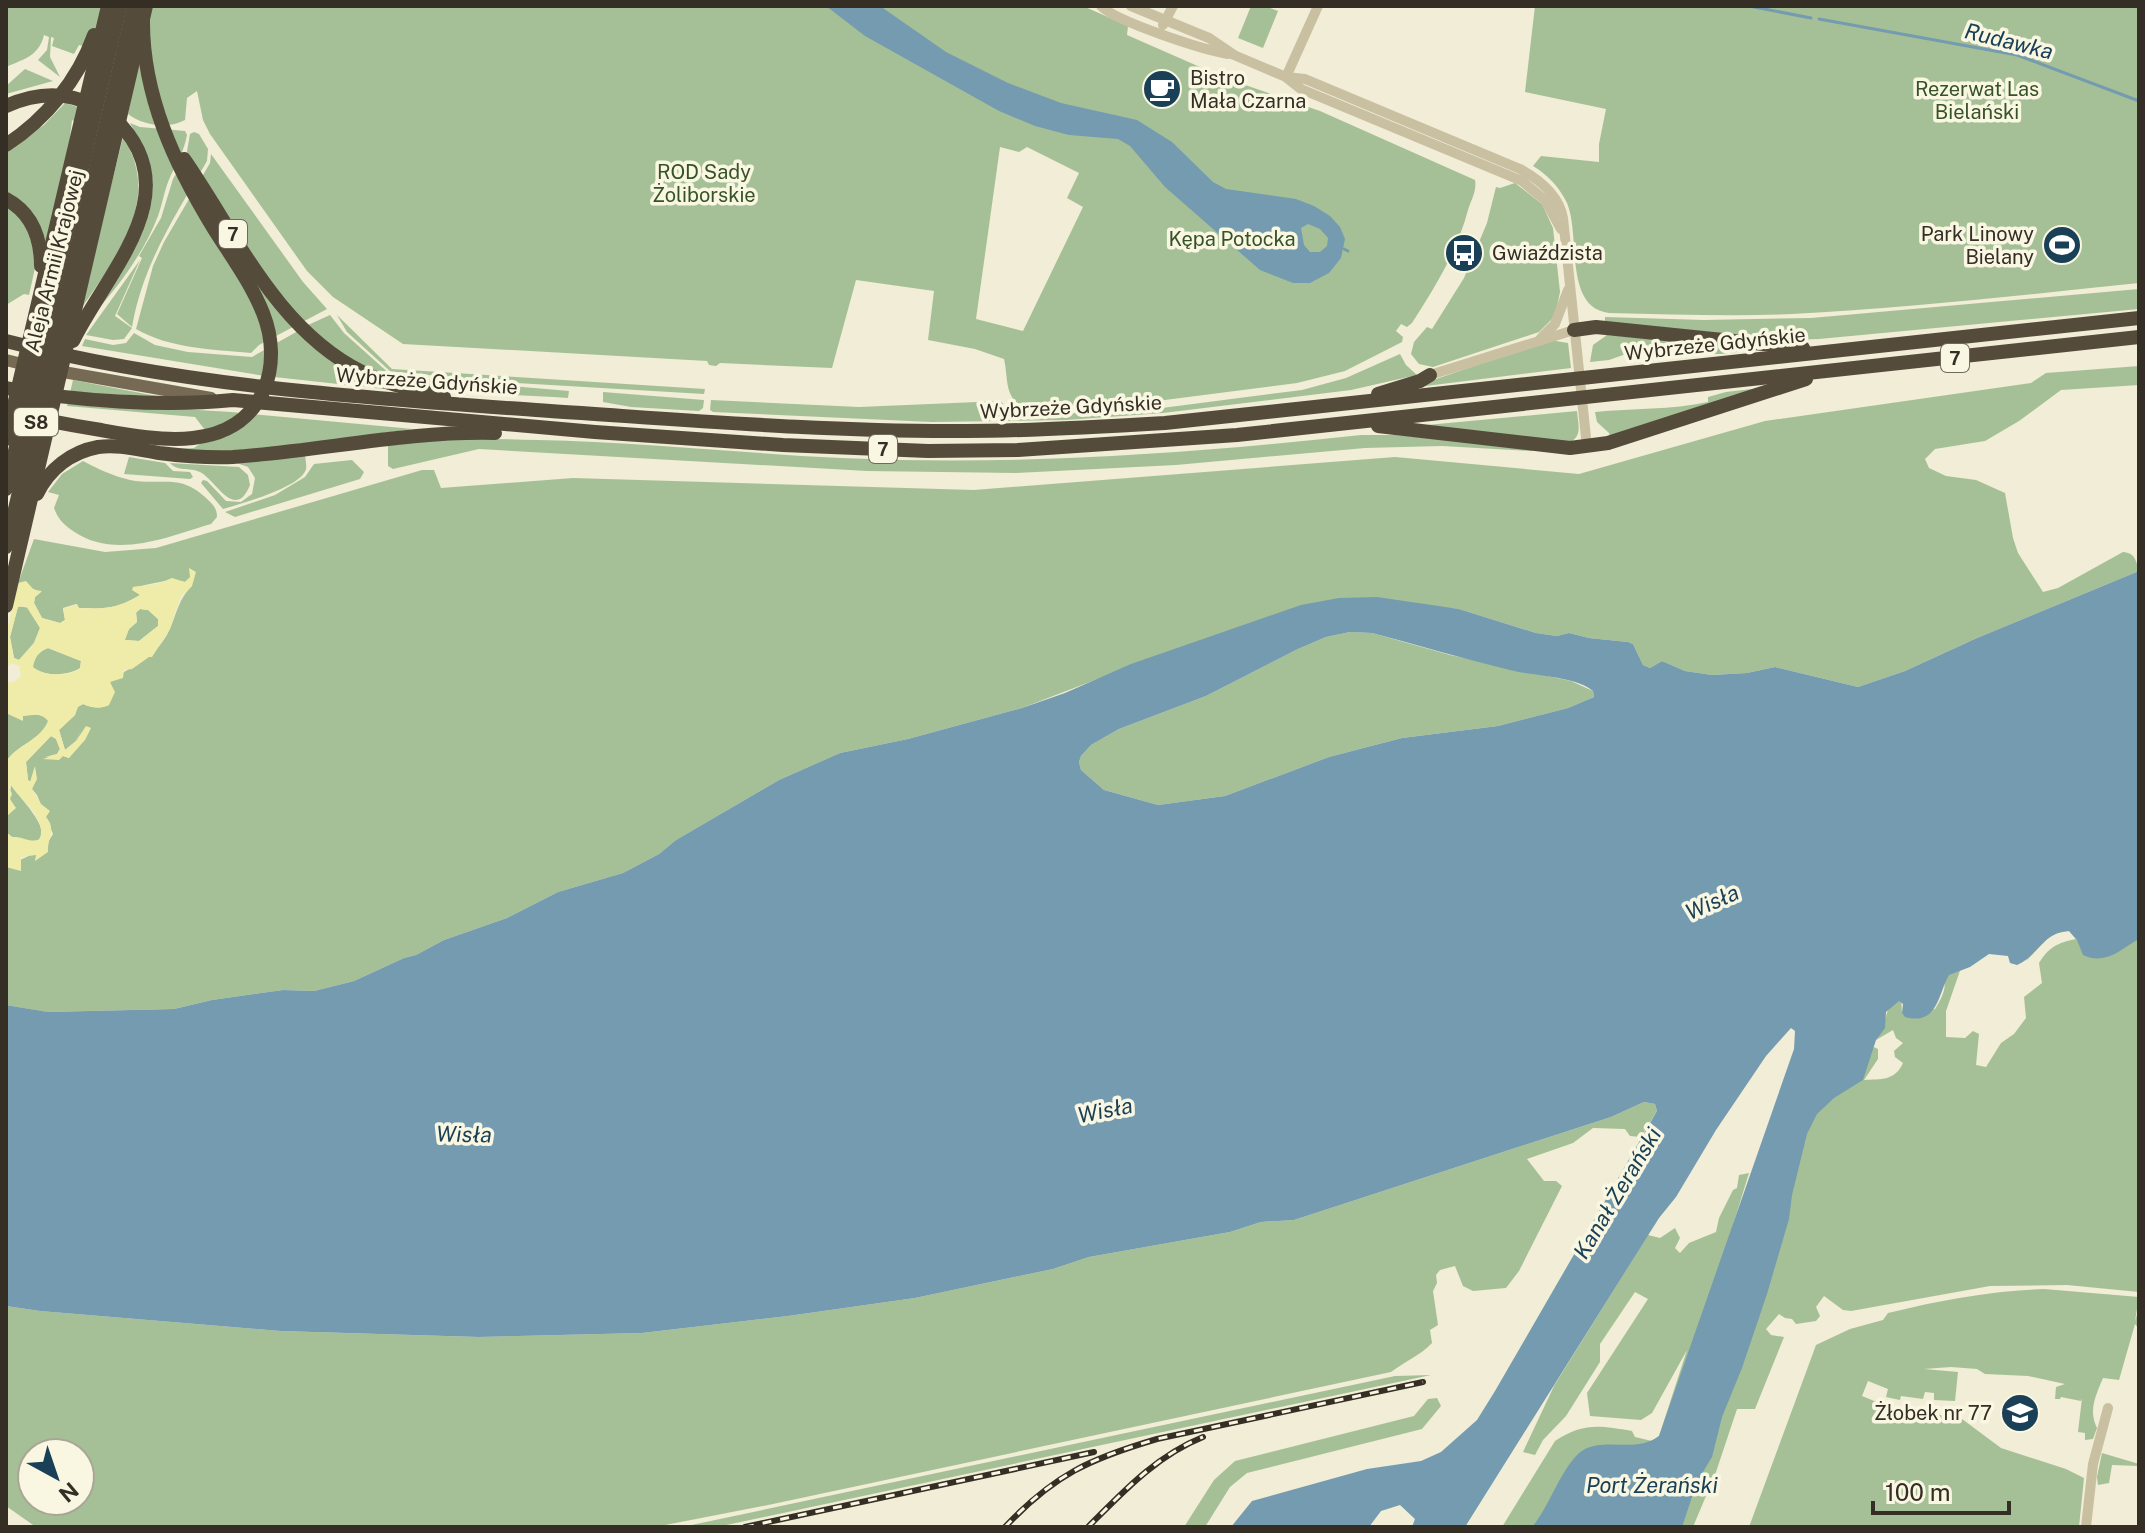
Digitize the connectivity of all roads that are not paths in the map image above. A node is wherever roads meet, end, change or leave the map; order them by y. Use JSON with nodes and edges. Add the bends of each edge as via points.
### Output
{"nodes":[{"id":1,"x":106,"y":6,"type":"edge"},
{"id":2,"x":120,"y":6,"type":"edge"},
{"id":3,"x":134,"y":6,"type":"edge"},
{"id":4,"x":1101,"y":6,"type":"edge"},
{"id":5,"x":1131,"y":6,"type":"edge"},
{"id":6,"x":1173,"y":6,"type":"edge"},
{"id":7,"x":1318,"y":6,"type":"edge"},
{"id":8,"x":1156,"y":11,"type":"edge"},
{"id":9,"x":145,"y":13,"type":"edge"},
{"id":10,"x":1166,"y":21,"type":"junction"},
{"id":11,"x":1154,"y":31,"type":"junction"},
{"id":12,"x":1234,"y":55,"type":"junction"},
{"id":13,"x":104,"y":77,"type":"junction"},
{"id":14,"x":1286,"y":77,"type":"junction"},
{"id":15,"x":54,"y":102,"type":"junction"},
{"id":16,"x":6,"y":106,"type":"edge"},
{"id":17,"x":165,"y":131,"type":"junction"},
{"id":18,"x":6,"y":134,"type":"edge"},
{"id":19,"x":98,"y":134,"type":"junction"},
{"id":20,"x":6,"y":145,"type":"edge"},
{"id":21,"x":1478,"y":152,"type":"junction"},
{"id":22,"x":1485,"y":166,"type":"junction"},
{"id":23,"x":6,"y":199,"type":"edge"},
{"id":24,"x":1564,"y":234,"type":"junction"},
{"id":25,"x":1569,"y":285,"type":"junction"},
{"id":26,"x":2139,"y":318,"type":"edge"},
{"id":27,"x":59,"y":319,"type":"junction"},
{"id":28,"x":1574,"y":330,"type":"junction"},
{"id":29,"x":2139,"y":337,"type":"edge"},
{"id":30,"x":1540,"y":339,"type":"junction"},
{"id":31,"x":7,"y":341,"type":"edge"},
{"id":32,"x":1831,"y":351,"type":"junction"},
{"id":33,"x":6,"y":360,"type":"edge"},
{"id":34,"x":1832,"y":370,"type":"junction"},
{"id":35,"x":1430,"y":375,"type":"joint"},
{"id":36,"x":6,"y":388,"type":"edge"},
{"id":37,"x":233,"y":400,"type":"junction"},
{"id":38,"x":1349,"y":403,"type":"junction"},
{"id":39,"x":483,"y":406,"type":"junction"},
{"id":40,"x":6,"y":411,"type":"edge"},
{"id":41,"x":1350,"y":423,"type":"junction"},
{"id":42,"x":595,"y":432,"type":"junction"},
{"id":43,"x":6,"y":439,"type":"edge"},
{"id":44,"x":1587,"y":447,"type":"junction"},
{"id":45,"x":6,"y":489,"type":"edge"},
{"id":46,"x":18,"y":526,"type":"junction"},
{"id":47,"x":6,"y":547,"type":"edge"},
{"id":48,"x":6,"y":606,"type":"edge"},
{"id":49,"x":2108,"y":1408,"type":"dead end"},
{"id":50,"x":2086,"y":1527,"type":"edge"}],
"edges":[{"from":1,"to":13,"type":"highway"},
{"from":2,"to":13,"type":"highway"},
{"from":3,"to":13,"type":"highway"},
{"from":4,"to":11,"type":"street"},
{"from":5,"to":8,"type":"street"},
{"from":6,"to":10,"type":"street"},
{"from":7,"to":14,"type":"street"},
{"from":8,"to":10,"type":"street"},
{"from":8,"to":11,"type":"street"},
{"from":9,"to":13,"type":"highway"},
{"from":9,"to":17,"type":"highway","number":"7","via":[[147,79]]},
{"from":10,"to":11,"type":"street"},
{"from":10,"to":12,"type":"street","via":[[1209,38]]},
{"from":11,"to":12,"type":"street"},
{"from":12,"to":14,"type":"street"},
{"from":13,"to":15,"type":"highway"},
{"from":13,"to":19,"type":"highway"},
{"from":13,"to":19,"type":"highway"},
{"from":14,"to":21,"type":"street","via":[[1305,79]]},
{"from":14,"to":22,"type":"street","via":[[1301,89]]},
{"from":15,"to":18,"type":"highway"},
{"from":15,"to":20,"type":"highway"},
{"from":16,"to":27,"type":"highway","via":[[46,95],[88,102],[121,125],[141,158],[146,192],[138,228]]},
{"from":17,"to":39,"type":"highway","number":"7","via":[[268,288],[307,333],[372,377]]},
{"from":17,"to":40,"type":"highway","via":[[183,174],[262,311],[270,339],[269,374],[254,406],[224,430],[183,440]]},
{"from":19,"to":27,"type":"highway"},
{"from":19,"to":27,"type":"highway"},
{"from":21,"to":22,"type":"street"},
{"from":21,"to":24,"type":"street","via":[[1520,169],[1546,187],[1561,211]]},
{"from":22,"to":24,"type":"street","via":[[1534,189]]},
{"from":23,"to":27,"type":"highway","via":[[29,218],[38,238],[41,267]]},
{"from":24,"to":25,"type":"street"},
{"from":25,"to":28,"type":"street"},
{"from":25,"to":30,"type":"street","via":[[1555,324]]},
{"from":26,"to":32,"type":"highway","name":"Wybrzeże Gdyńskie","number":"7"},
{"from":27,"to":43,"type":"highway"},
{"from":27,"to":45,"type":"highway","name":"Aleja Armii Krajowej","number":"S8"},
{"from":27,"to":46,"type":"highway","name":"Aleja Armii Krajowej","number":"S8"},
{"from":27,"to":46,"type":"highway","via":[[61,371]]},
{"from":28,"to":30,"type":"street"},
{"from":28,"to":32,"type":"highway","via":[[1596,327]]},
{"from":28,"to":44,"type":"street"},
{"from":29,"to":34,"type":"highway","name":"Wybrzeże Gdyńskie","number":"7"},
{"from":30,"to":35,"type":"street"},
{"from":31,"to":39,"type":"highway","name":"Wybrzeże Gdyńskie","via":[[215,379]]},
{"from":32,"to":38,"type":"highway","name":"Wybrzeże Gdyńskie","number":"7"},
{"from":33,"to":37,"type":"main road","name":"Wybrzeże Gdyńskie"},
{"from":34,"to":41,"type":"highway","name":"Wybrzeże Gdyńskie","number":"7"},
{"from":34,"to":44,"type":"highway"},
{"from":35,"to":38,"type":"highway"},
{"from":36,"to":37,"type":"highway","number":"7","via":[[156,402]]},
{"from":37,"to":42,"type":"highway","name":"Wybrzeże Gdyńskie","number":"7"},
{"from":38,"to":39,"type":"highway","name":"Wybrzeże Gdyńskie","number":"7","via":[[1139,425],[978,431],[835,428]]},
{"from":41,"to":42,"type":"highway","name":"Wybrzeże Gdyńskie","number":"7","via":[[1119,445],[974,451],[850,449]]},
{"from":41,"to":44,"type":"highway"},
{"from":42,"to":46,"type":"highway","via":[[419,434],[231,457],[98,447],[61,463]]},
{"from":46,"to":47,"type":"highway","number":"S8"},
{"from":46,"to":48,"type":"highway"},
{"from":49,"to":50,"type":"street","via":[[2093,1464]]}]}
